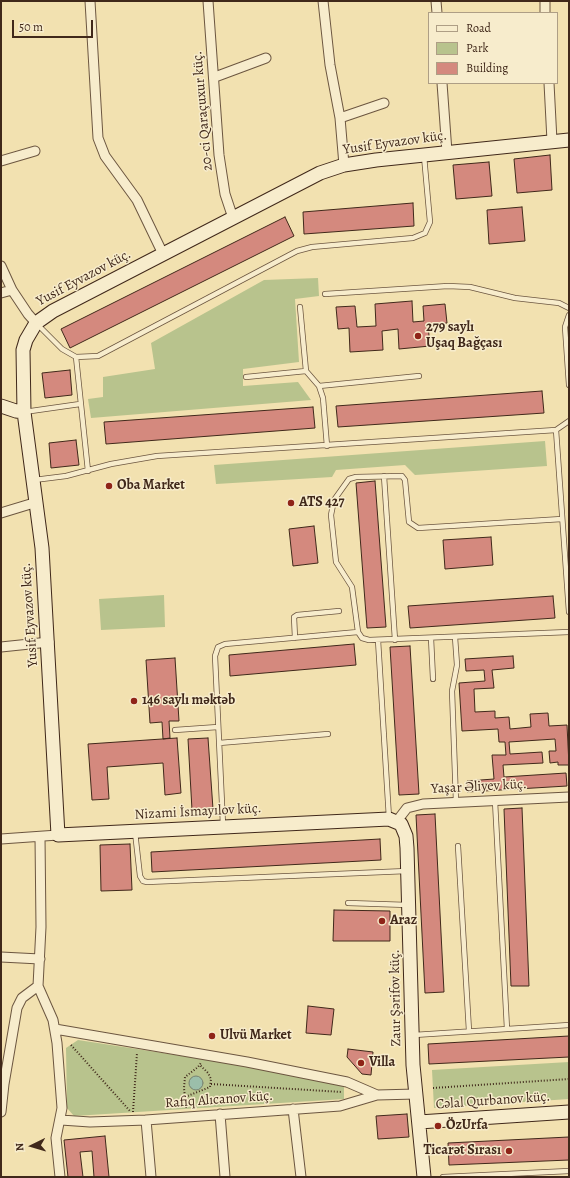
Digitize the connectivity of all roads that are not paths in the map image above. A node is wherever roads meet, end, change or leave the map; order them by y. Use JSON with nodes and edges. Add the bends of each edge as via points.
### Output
{"nodes":[{"id":1,"x":90,"y":1,"type":"edge"},
{"id":2,"x":208,"y":1,"type":"edge"},
{"id":3,"x":323,"y":1,"type":"edge"},
{"id":4,"x":436,"y":1,"type":"edge"},
{"id":5,"x":545,"y":1,"type":"edge"},
{"id":6,"x":437,"y":12,"type":"edge"},
{"id":7,"x":545,"y":12,"type":"edge"},
{"id":8,"x":266,"y":58,"type":"dead end"},
{"id":9,"x":214,"y":77,"type":"junction"},
{"id":10,"x":442,"y":84,"type":"edge"},
{"id":11,"x":549,"y":84,"type":"edge"},
{"id":12,"x":384,"y":103,"type":"dead end"},
{"id":13,"x":340,"y":118,"type":"junction"},
{"id":14,"x":569,"y":140,"type":"edge"},
{"id":15,"x":552,"y":141,"type":"junction"},
{"id":16,"x":35,"y":151,"type":"dead end"},
{"id":17,"x":447,"y":152,"type":"junction"},
{"id":18,"x":424,"y":155,"type":"junction"},
{"id":19,"x":1,"y":161,"type":"edge"},
{"id":20,"x":344,"y":165,"type":"junction"},
{"id":21,"x":233,"y":218,"type":"junction"},
{"id":22,"x":163,"y":254,"type":"junction"},
{"id":23,"x":1,"y":266,"type":"edge"},
{"id":24,"x":12,"y":290,"type":"junction"},
{"id":25,"x":1,"y":293,"type":"edge"},
{"id":26,"x":325,"y":294,"type":"dead end"},
{"id":27,"x":300,"y":308,"type":"dead end"},
{"id":28,"x":569,"y":308,"type":"edge"},
{"id":29,"x":569,"y":315,"type":"edge"},
{"id":30,"x":36,"y":323,"type":"junction"},
{"id":31,"x":76,"y":357,"type":"junction"},
{"id":32,"x":306,"y":371,"type":"junction"},
{"id":33,"x":419,"y":376,"type":"dead end"},
{"id":34,"x":246,"y":377,"type":"dead end"},
{"id":35,"x":569,"y":385,"type":"edge"},
{"id":36,"x":319,"y":386,"type":"junction"},
{"id":37,"x":80,"y":404,"type":"junction"},
{"id":38,"x":1,"y":406,"type":"edge"},
{"id":39,"x":24,"y":412,"type":"junction"},
{"id":40,"x":569,"y":421,"type":"edge"},
{"id":41,"x":556,"y":430,"type":"junction"},
{"id":42,"x":327,"y":446,"type":"junction"},
{"id":43,"x":88,"y":471,"type":"junction"},
{"id":44,"x":384,"y":476,"type":"junction"},
{"id":45,"x":34,"y":480,"type":"junction"},
{"id":46,"x":37,"y":502,"type":"junction"},
{"id":47,"x":1,"y":513,"type":"edge"},
{"id":48,"x":562,"y":519,"type":"junction"},
{"id":49,"x":339,"y":611,"type":"dead end"},
{"id":50,"x":569,"y":612,"type":"edge"},
{"id":51,"x":358,"y":632,"type":"junction"},
{"id":52,"x":569,"y":632,"type":"edge"},
{"id":53,"x":455,"y":637,"type":"junction"},
{"id":54,"x":295,"y":638,"type":"junction"},
{"id":55,"x":431,"y":638,"type":"junction"},
{"id":56,"x":378,"y":640,"type":"junction"},
{"id":57,"x":395,"y":640,"type":"junction"},
{"id":58,"x":49,"y":642,"type":"junction"},
{"id":59,"x":1,"y":647,"type":"edge"},
{"id":60,"x":433,"y":680,"type":"dead end"},
{"id":61,"x":218,"y":727,"type":"junction"},
{"id":62,"x":175,"y":730,"type":"dead end"},
{"id":63,"x":328,"y":734,"type":"dead end"},
{"id":64,"x":219,"y":743,"type":"junction"},
{"id":65,"x":569,"y":797,"type":"edge"},
{"id":66,"x":495,"y":801,"type":"junction"},
{"id":67,"x":456,"y":802,"type":"junction"},
{"id":68,"x":393,"y":820,"type":"junction"},
{"id":69,"x":223,"y":827,"type":"junction"},
{"id":70,"x":135,"y":831,"type":"junction"},
{"id":71,"x":58,"y":835,"type":"junction"},
{"id":72,"x":40,"y":837,"type":"junction"},
{"id":73,"x":1,"y":839,"type":"edge"},
{"id":74,"x":458,"y":846,"type":"dead end"},
{"id":75,"x":409,"y":871,"type":"junction"},
{"id":76,"x":348,"y":903,"type":"dead end"},
{"id":77,"x":410,"y":905,"type":"junction"},
{"id":78,"x":1,"y":957,"type":"edge"},
{"id":79,"x":40,"y":959,"type":"junction"},
{"id":80,"x":38,"y":986,"type":"junction"},
{"id":81,"x":569,"y":1025,"type":"edge"},
{"id":82,"x":55,"y":1029,"type":"junction"},
{"id":83,"x":506,"y":1029,"type":"junction"},
{"id":84,"x":469,"y":1031,"type":"junction"},
{"id":85,"x":412,"y":1035,"type":"junction"},
{"id":86,"x":416,"y":1094,"type":"junction"},
{"id":87,"x":377,"y":1095,"type":"junction"},
{"id":88,"x":293,"y":1109,"type":"junction"},
{"id":89,"x":1,"y":1112,"type":"edge"},
{"id":90,"x":569,"y":1112,"type":"edge"},
{"id":91,"x":220,"y":1114,"type":"junction"},
{"id":92,"x":61,"y":1120,"type":"junction"},
{"id":93,"x":146,"y":1120,"type":"junction"},
{"id":94,"x":419,"y":1122,"type":"junction"},
{"id":95,"x":569,"y":1171,"type":"edge"},
{"id":96,"x":60,"y":1177,"type":"edge"},
{"id":97,"x":151,"y":1177,"type":"edge"},
{"id":98,"x":225,"y":1177,"type":"edge"},
{"id":99,"x":301,"y":1177,"type":"edge"},
{"id":100,"x":424,"y":1177,"type":"edge"},
{"id":101,"x":443,"y":1177,"type":"edge"}],
"edges":[{"from":1,"to":22,"type":"street","via":[[98,138],[105,156],[136,200]]},
{"from":2,"to":9,"type":"street","name":"20-ci Qaraçuxur küç."},
{"from":3,"to":13,"type":"street","via":[[330,65]]},
{"from":4,"to":6,"type":"street"},
{"from":5,"to":7,"type":"street"},
{"from":8,"to":9,"type":"street"},
{"from":9,"to":21,"type":"street","name":"20-ci Qaraçuxur küç.","via":[[219,155],[225,194]]},
{"from":10,"to":17,"type":"street"},
{"from":11,"to":15,"type":"street"},
{"from":12,"to":13,"type":"street"},
{"from":13,"to":20,"type":"street"},
{"from":14,"to":15,"type":"street","name":"Yusif Eyvazov küç."},
{"from":15,"to":17,"type":"street","name":"Yusif Eyvazov küç."},
{"from":16,"to":19,"type":"street"},
{"from":17,"to":18,"type":"street","name":"Yusif Eyvazov küç."},
{"from":18,"to":20,"type":"street","name":"Yusif Eyvazov küç."},
{"from":18,"to":31,"type":"lane","via":[[430,222],[425,233],[413,238],[312,247],[297,251],[98,356]]},
{"from":20,"to":21,"type":"street","name":"Yusif Eyvazov küç.","via":[[320,173]]},
{"from":21,"to":22,"type":"street","name":"Yusif Eyvazov küç."},
{"from":22,"to":30,"type":"street","name":"Yusif Eyvazov küç.","via":[[53,311]]},
{"from":23,"to":24,"type":"street"},
{"from":24,"to":25,"type":"street"},
{"from":24,"to":30,"type":"street"},
{"from":26,"to":28,"type":"lane","via":[[448,286],[470,287]]},
{"from":27,"to":32,"type":"lane"},
{"from":29,"to":35,"type":"lane","via":[[565,327]]},
{"from":30,"to":31,"type":"lane","via":[[62,349]]},
{"from":30,"to":39,"type":"street","name":"Yusif Eyvazov küç.","via":[[23,350]]},
{"from":31,"to":37,"type":"lane"},
{"from":32,"to":34,"type":"lane"},
{"from":32,"to":36,"type":"lane"},
{"from":33,"to":36,"type":"lane"},
{"from":36,"to":42,"type":"lane","via":[[323,398]]},
{"from":37,"to":39,"type":"lane"},
{"from":37,"to":43,"type":"lane"},
{"from":38,"to":39,"type":"street"},
{"from":39,"to":45,"type":"street","name":"Yusif Eyvazov küç."},
{"from":40,"to":41,"type":"lane"},
{"from":41,"to":42,"type":"lane"},
{"from":41,"to":48,"type":"lane"},
{"from":42,"to":43,"type":"lane","via":[[158,456]]},
{"from":43,"to":45,"type":"lane"},
{"from":44,"to":48,"type":"lane","via":[[402,476],[405,480],[409,522],[418,528]]},
{"from":44,"to":51,"type":"lane","via":[[349,479],[331,506],[336,562],[352,588]]},
{"from":44,"to":57,"type":"lane"},
{"from":45,"to":46,"type":"street","name":"Yusif Eyvazov küç."},
{"from":46,"to":47,"type":"street"},
{"from":46,"to":58,"type":"street","name":"Yusif Eyvazov küç."},
{"from":48,"to":50,"type":"lane"},
{"from":49,"to":54,"type":"lane","via":[[297,615],[294,617]]},
{"from":51,"to":54,"type":"lane"},
{"from":51,"to":56,"type":"lane","via":[[362,638]]},
{"from":52,"to":53,"type":"lane"},
{"from":53,"to":55,"type":"lane"},
{"from":53,"to":67,"type":"lane","via":[[457,665],[452,691]]},
{"from":54,"to":61,"type":"lane","via":[[225,644],[218,648],[215,656]]},
{"from":55,"to":57,"type":"lane"},
{"from":55,"to":60,"type":"lane"},
{"from":56,"to":57,"type":"lane"},
{"from":56,"to":68,"type":"lane"},
{"from":58,"to":59,"type":"street"},
{"from":58,"to":71,"type":"street","name":"Yusif Eyvazov küç."},
{"from":61,"to":62,"type":"lane"},
{"from":61,"to":64,"type":"lane"},
{"from":63,"to":64,"type":"lane"},
{"from":64,"to":69,"type":"lane"},
{"from":65,"to":66,"type":"street","name":"Yaşar Əliyev küç."},
{"from":66,"to":67,"type":"street","name":"Yaşar Əliyev küç."},
{"from":66,"to":83,"type":"lane"},
{"from":67,"to":68,"type":"street","name":"Yaşar Əliyev küç.","via":[[414,805]]},
{"from":68,"to":69,"type":"street","name":"Nizami İsmayılov küç."},
{"from":68,"to":75,"type":"street","name":"Zaur Şərifov küç.","via":[[401,824],[406,836]]},
{"from":69,"to":70,"type":"street","name":"Nizami İsmayılov küç."},
{"from":70,"to":71,"type":"street","name":"Nizami İsmayılov küç."},
{"from":70,"to":75,"type":"lane","via":[[140,876],[147,882]]},
{"from":71,"to":72,"type":"street","name":"Nizami İsmayılov küç."},
{"from":72,"to":73,"type":"street","name":"Nizami İsmayılov küç."},
{"from":72,"to":79,"type":"street"},
{"from":74,"to":84,"type":"lane"},
{"from":75,"to":77,"type":"street","name":"Zaur Şərifov küç."},
{"from":76,"to":77,"type":"lane"},
{"from":77,"to":85,"type":"street","name":"Zaur Şərifov küç."},
{"from":78,"to":79,"type":"street"},
{"from":79,"to":80,"type":"street"},
{"from":80,"to":82,"type":"street"},
{"from":80,"to":89,"type":"street","via":[[22,998],[17,1008]]},
{"from":81,"to":83,"type":"lane"},
{"from":82,"to":87,"type":"street","via":[[340,1080]]},
{"from":82,"to":92,"type":"street"},
{"from":83,"to":84,"type":"lane"},
{"from":84,"to":85,"type":"lane"},
{"from":85,"to":86,"type":"street","name":"Zaur Şərifov küç."},
{"from":86,"to":87,"type":"street"},
{"from":86,"to":94,"type":"street","name":"Zaur Şərifov küç."},
{"from":87,"to":88,"type":"street","name":"Rafiq Alıcanov küç.","via":[[340,1106]]},
{"from":88,"to":91,"type":"street","name":"Rafiq Alıcanov küç."},
{"from":88,"to":99,"type":"street"},
{"from":90,"to":94,"type":"street","name":"Cəlal Qurbanov küç."},
{"from":91,"to":93,"type":"street","name":"Rafiq Alıcanov küç."},
{"from":91,"to":98,"type":"street"},
{"from":92,"to":93,"type":"street","name":"Rafiq Alıcanov küç."},
{"from":92,"to":96,"type":"street","via":[[56,1138]]},
{"from":93,"to":97,"type":"street"},
{"from":94,"to":100,"type":"street","name":"Zaur Şərifov küç."},
{"from":95,"to":101,"type":"lane"}]}
